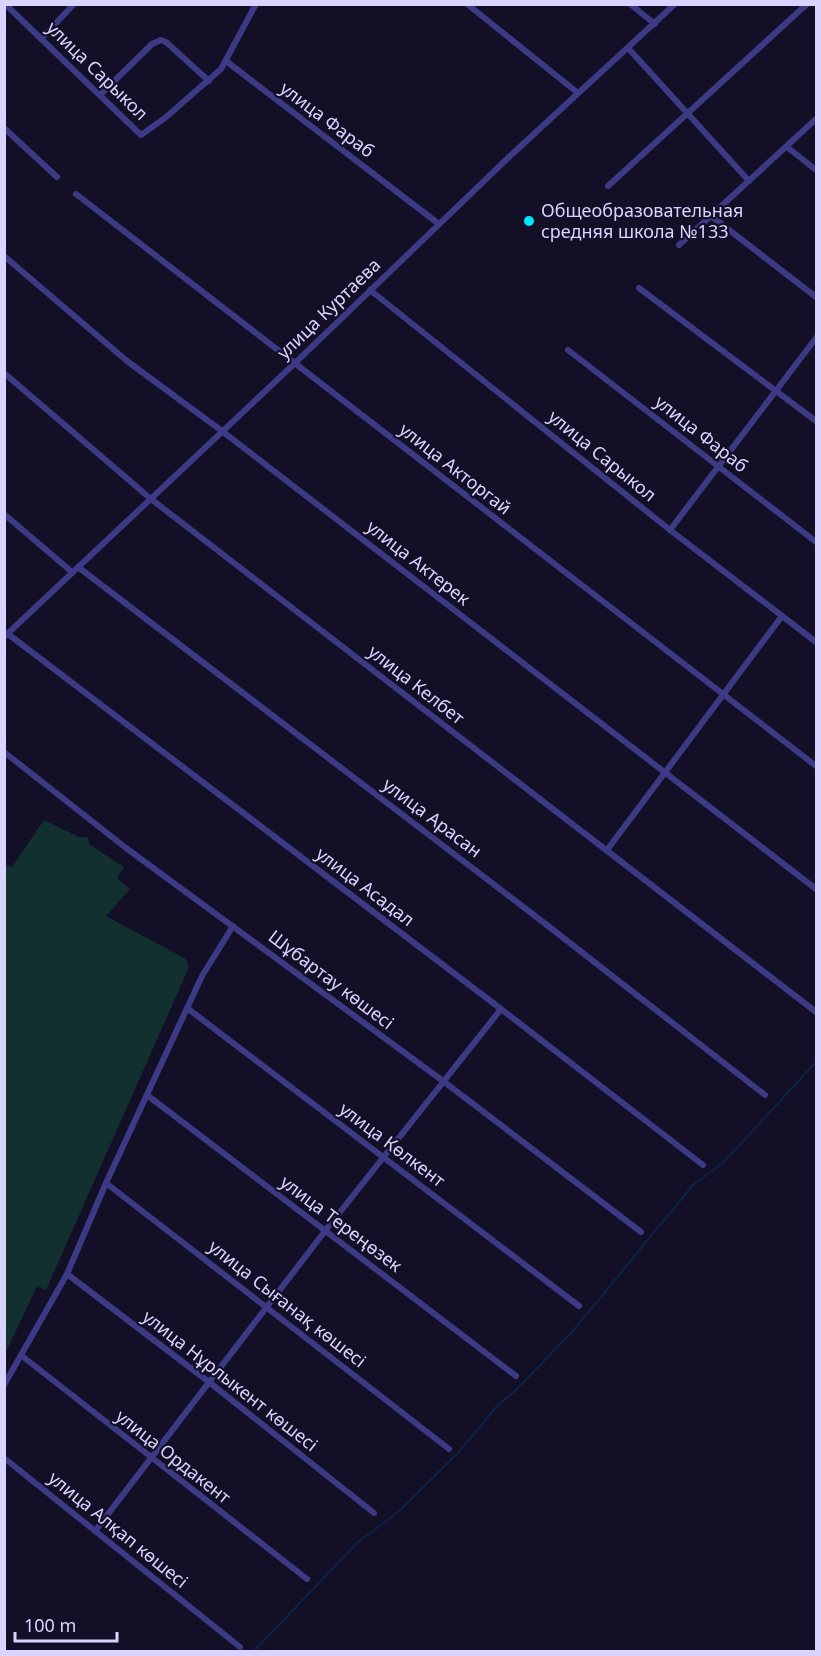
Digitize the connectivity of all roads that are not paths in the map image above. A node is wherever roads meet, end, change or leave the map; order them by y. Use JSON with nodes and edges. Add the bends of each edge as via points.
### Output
{"nodes":[{"id":1,"x":5,"y":4,"type":"edge"},
{"id":2,"x":74,"y":4,"type":"edge"},
{"id":3,"x":256,"y":4,"type":"edge"},
{"id":4,"x":467,"y":4,"type":"edge"},
{"id":5,"x":630,"y":4,"type":"edge"},
{"id":6,"x":675,"y":4,"type":"edge"},
{"id":7,"x":807,"y":4,"type":"edge"},
{"id":8,"x":655,"y":24,"type":"junction"},
{"id":9,"x":41,"y":39,"type":"junction"},
{"id":10,"x":628,"y":48,"type":"junction"},
{"id":11,"x":226,"y":61,"type":"junction"},
{"id":12,"x":209,"y":81,"type":"junction"},
{"id":13,"x":578,"y":93,"type":"junction"},
{"id":14,"x":100,"y":95,"type":"junction"},
{"id":15,"x":688,"y":113,"type":"junction"},
{"id":16,"x":816,"y":119,"type":"edge"},
{"id":17,"x":4,"y":128,"type":"edge"},
{"id":18,"x":786,"y":147,"type":"junction"},
{"id":19,"x":816,"y":170,"type":"edge"},
{"id":20,"x":57,"y":177,"type":"dead end"},
{"id":21,"x":749,"y":181,"type":"junction"},
{"id":22,"x":608,"y":186,"type":"dead end"},
{"id":23,"x":76,"y":194,"type":"dead end"},
{"id":24,"x":711,"y":216,"type":"junction"},
{"id":25,"x":439,"y":224,"type":"junction"},
{"id":26,"x":679,"y":245,"type":"dead end"},
{"id":27,"x":4,"y":256,"type":"edge"},
{"id":28,"x":639,"y":288,"type":"dead end"},
{"id":29,"x":370,"y":290,"type":"junction"},
{"id":30,"x":816,"y":297,"type":"edge"},
{"id":31,"x":816,"y":338,"type":"edge"},
{"id":32,"x":568,"y":350,"type":"dead end"},
{"id":33,"x":294,"y":364,"type":"junction"},
{"id":34,"x":4,"y":373,"type":"edge"},
{"id":35,"x":777,"y":390,"type":"junction"},
{"id":36,"x":816,"y":421,"type":"edge"},
{"id":37,"x":222,"y":431,"type":"junction"},
{"id":38,"x":719,"y":467,"type":"junction"},
{"id":39,"x":151,"y":499,"type":"junction"},
{"id":40,"x":4,"y":514,"type":"edge"},
{"id":41,"x":670,"y":531,"type":"junction"},
{"id":42,"x":816,"y":542,"type":"edge"},
{"id":43,"x":78,"y":567,"type":"junction"},
{"id":44,"x":72,"y":572,"type":"junction"},
{"id":45,"x":782,"y":616,"type":"junction"},
{"id":46,"x":6,"y":636,"type":"edge"},
{"id":47,"x":816,"y":642,"type":"edge"},
{"id":48,"x":722,"y":694,"type":"junction"},
{"id":49,"x":4,"y":752,"type":"edge"},
{"id":50,"x":816,"y":766,"type":"edge"},
{"id":51,"x":665,"y":772,"type":"junction"},
{"id":52,"x":607,"y":850,"type":"junction"},
{"id":53,"x":816,"y":889,"type":"edge"},
{"id":54,"x":233,"y":926,"type":"junction"},
{"id":55,"x":187,"y":1008,"type":"junction"},
{"id":56,"x":501,"y":1009,"type":"junction"},
{"id":57,"x":816,"y":1012,"type":"edge"},
{"id":58,"x":443,"y":1081,"type":"junction"},
{"id":59,"x":147,"y":1095,"type":"junction"},
{"id":60,"x":765,"y":1095,"type":"dead end"},
{"id":61,"x":383,"y":1157,"type":"junction"},
{"id":62,"x":703,"y":1165,"type":"dead end"},
{"id":63,"x":106,"y":1183,"type":"junction"},
{"id":64,"x":325,"y":1231,"type":"junction"},
{"id":65,"x":641,"y":1232,"type":"dead end"},
{"id":66,"x":67,"y":1274,"type":"junction"},
{"id":67,"x":579,"y":1306,"type":"dead end"},
{"id":68,"x":267,"y":1308,"type":"junction"},
{"id":69,"x":22,"y":1356,"type":"junction"},
{"id":70,"x":516,"y":1376,"type":"dead end"},
{"id":71,"x":209,"y":1382,"type":"junction"},
{"id":72,"x":4,"y":1385,"type":"edge"},
{"id":73,"x":449,"y":1449,"type":"dead end"},
{"id":74,"x":4,"y":1458,"type":"edge"},
{"id":75,"x":151,"y":1459,"type":"junction"},
{"id":76,"x":374,"y":1513,"type":"dead end"},
{"id":77,"x":95,"y":1531,"type":"junction"},
{"id":78,"x":307,"y":1580,"type":"dead end"},
{"id":79,"x":240,"y":1647,"type":"dead end"}],
"edges":[{"from":1,"to":9,"type":"street","name":"улица Сарыкол"},
{"from":2,"to":9,"type":"street"},
{"from":3,"to":11,"type":"street"},
{"from":4,"to":13,"type":"street"},
{"from":5,"to":8,"type":"street"},
{"from":6,"to":8,"type":"street","name":"улица Куртаева"},
{"from":7,"to":15,"type":"street"},
{"from":8,"to":10,"type":"street","name":"улица Куртаева"},
{"from":9,"to":14,"type":"street","name":"улица Сарыкол"},
{"from":10,"to":13,"type":"street","name":"улица Куртаева"},
{"from":10,"to":15,"type":"street"},
{"from":11,"to":12,"type":"street"},
{"from":11,"to":25,"type":"street","name":"улица Фараб"},
{"from":12,"to":14,"type":"street","name":"улица Сарыкол","via":[[141,135]]},
{"from":12,"to":14,"type":"street","via":[[161,40],[152,44]]},
{"from":13,"to":25,"type":"street","name":"улица Куртаева"},
{"from":15,"to":21,"type":"street"},
{"from":15,"to":22,"type":"street"},
{"from":16,"to":18,"type":"street"},
{"from":17,"to":20,"type":"street"},
{"from":18,"to":19,"type":"street"},
{"from":18,"to":21,"type":"street"},
{"from":21,"to":24,"type":"street"},
{"from":23,"to":33,"type":"street","name":"улица Акторгай"},
{"from":24,"to":26,"type":"street"},
{"from":24,"to":30,"type":"street"},
{"from":25,"to":29,"type":"street","name":"улица Куртаева"},
{"from":27,"to":37,"type":"street","name":"улица Актерек","via":[[127,361]]},
{"from":28,"to":35,"type":"street"},
{"from":29,"to":33,"type":"street","name":"улица Куртаева"},
{"from":29,"to":41,"type":"street","name":"улица Сарыкол"},
{"from":31,"to":35,"type":"street"},
{"from":32,"to":38,"type":"street","name":"улица Фараб"},
{"from":33,"to":37,"type":"street","name":"улица Куртаева"},
{"from":33,"to":48,"type":"street","name":"улица Акторгай"},
{"from":34,"to":39,"type":"street","name":"улица Келбет"},
{"from":35,"to":36,"type":"street"},
{"from":35,"to":38,"type":"street"},
{"from":37,"to":39,"type":"street","name":"улица Куртаева"},
{"from":37,"to":51,"type":"street","name":"улица Актерек"},
{"from":38,"to":41,"type":"street"},
{"from":38,"to":42,"type":"street","name":"улица Фараб"},
{"from":39,"to":43,"type":"street","name":"улица Куртаева"},
{"from":39,"to":52,"type":"street","name":"улица Келбет"},
{"from":40,"to":44,"type":"street"},
{"from":41,"to":45,"type":"street","name":"улица Сарыкол"},
{"from":43,"to":44,"type":"street","name":"улица Куртаева"},
{"from":43,"to":60,"type":"street","name":"улица Арасан"},
{"from":44,"to":46,"type":"street","name":"улица Куртаева"},
{"from":45,"to":47,"type":"street","name":"улица Сарыкол"},
{"from":45,"to":48,"type":"street"},
{"from":46,"to":56,"type":"street","name":"улица Асадал"},
{"from":48,"to":50,"type":"street","name":"улица Акторгай"},
{"from":48,"to":51,"type":"street"},
{"from":49,"to":54,"type":"street","name":"Шұбартау көшесі"},
{"from":51,"to":52,"type":"street"},
{"from":51,"to":53,"type":"street","name":"улица Актерек"},
{"from":52,"to":57,"type":"street","name":"улица Келбет"},
{"from":54,"to":55,"type":"street"},
{"from":54,"to":58,"type":"street","name":"Шұбартау көшесі"},
{"from":55,"to":59,"type":"street"},
{"from":55,"to":61,"type":"street","name":"улица Көлкент"},
{"from":56,"to":58,"type":"street"},
{"from":56,"to":62,"type":"street","name":"улица Асадал"},
{"from":58,"to":61,"type":"street"},
{"from":58,"to":65,"type":"street","name":"Шұбартау көшесі"},
{"from":59,"to":63,"type":"street"},
{"from":59,"to":64,"type":"street","name":"улица Тереңөзек"},
{"from":61,"to":64,"type":"street"},
{"from":61,"to":67,"type":"street","name":"улица Көлкент"},
{"from":63,"to":66,"type":"street"},
{"from":63,"to":68,"type":"street","name":"улица Сығанақ көшесі"},
{"from":64,"to":68,"type":"street"},
{"from":64,"to":70,"type":"street","name":"улица Тереңөзек"},
{"from":66,"to":69,"type":"street"},
{"from":66,"to":71,"type":"street","name":"улица Нұрлыкент көшесі"},
{"from":68,"to":71,"type":"street"},
{"from":68,"to":73,"type":"street","name":"улица Сығанақ көшесі"},
{"from":69,"to":72,"type":"street"},
{"from":69,"to":75,"type":"street","name":"улица Ордакент"},
{"from":71,"to":75,"type":"street"},
{"from":71,"to":76,"type":"street","name":"улица Нұрлыкент көшесі"},
{"from":74,"to":77,"type":"street","name":"улица Алқап көшесі"},
{"from":75,"to":77,"type":"street"},
{"from":75,"to":78,"type":"street","name":"улица Ордакент"},
{"from":77,"to":79,"type":"street","name":"улица Алқап көшесі"}]}
